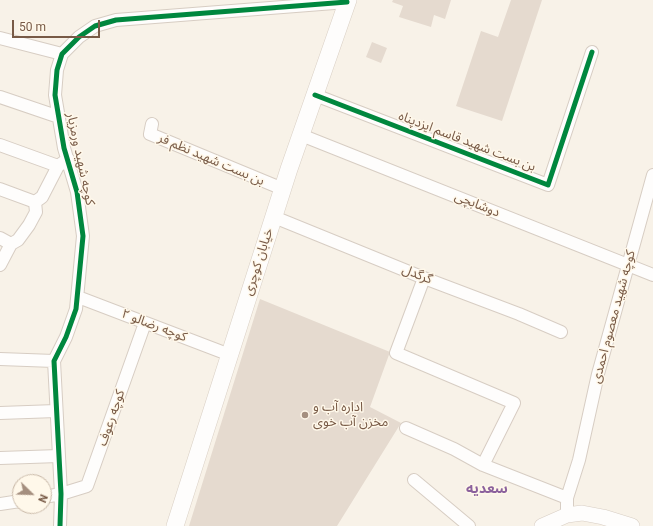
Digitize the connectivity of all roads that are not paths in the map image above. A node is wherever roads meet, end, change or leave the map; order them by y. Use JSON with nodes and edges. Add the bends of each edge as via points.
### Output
{"nodes":[{"id":1,"x":347,"y":1,"type":"edge"},
{"id":2,"x":0,"y":38,"type":"edge"},
{"id":3,"x":592,"y":52,"type":"dead end"},
{"id":4,"x":62,"y":54,"type":"junction"},
{"id":5,"x":315,"y":96,"type":"junction"},
{"id":6,"x":0,"y":97,"type":"edge"},
{"id":7,"x":59,"y":117,"type":"junction"},
{"id":8,"x":152,"y":124,"type":"dead end"},
{"id":9,"x":301,"y":135,"type":"junction"},
{"id":10,"x":0,"y":145,"type":"edge"},
{"id":11,"x":63,"y":162,"type":"junction"},
{"id":12,"x":653,"y":175,"type":"edge"},
{"id":13,"x":0,"y":189,"type":"edge"},
{"id":14,"x":282,"y":190,"type":"junction"},
{"id":15,"x":35,"y":202,"type":"junction"},
{"id":16,"x":274,"y":216,"type":"junction"},
{"id":17,"x":0,"y":238,"type":"edge"},
{"id":18,"x":11,"y":244,"type":"junction"},
{"id":19,"x":0,"y":265,"type":"edge"},
{"id":20,"x":628,"y":265,"type":"junction"},
{"id":21,"x":653,"y":275,"type":"edge"},
{"id":22,"x":424,"y":278,"type":"junction"},
{"id":23,"x":78,"y":297,"type":"junction"},
{"id":24,"x":145,"y":323,"type":"junction"},
{"id":25,"x":561,"y":332,"type":"dead end"},
{"id":26,"x":230,"y":355,"type":"junction"},
{"id":27,"x":0,"y":359,"type":"edge"},
{"id":28,"x":54,"y":361,"type":"junction"},
{"id":29,"x":56,"y":411,"type":"junction"},
{"id":30,"x":0,"y":413,"type":"edge"},
{"id":31,"x":406,"y":428,"type":"dead end"},
{"id":32,"x":59,"y":456,"type":"junction"},
{"id":33,"x":0,"y":458,"type":"edge"},
{"id":34,"x":483,"y":465,"type":"junction"},
{"id":35,"x":414,"y":480,"type":"dead end"},
{"id":36,"x":61,"y":494,"type":"junction"},
{"id":37,"x":52,"y":496,"type":"edge"},
{"id":38,"x":567,"y":498,"type":"junction"},
{"id":39,"x":12,"y":502,"type":"edge"},
{"id":40,"x":0,"y":504,"type":"edge"},
{"id":41,"x":567,"y":515,"type":"junction"},
{"id":42,"x":60,"y":526,"type":"edge"},
{"id":43,"x":175,"y":526,"type":"edge"},
{"id":44,"x":469,"y":526,"type":"edge"},
{"id":45,"x":542,"y":526,"type":"edge"},
{"id":46,"x":632,"y":526,"type":"edge"}],
"edges":[{"from":1,"to":4,"type":"street","via":[[116,20],[95,26]]},
{"from":1,"to":5,"type":"main road","name":"خیابان کوچری"},
{"from":2,"to":4,"type":"street"},
{"from":3,"to":5,"type":"street","name":"بن بست شهید قاسم ایزدپناه","via":[[548,185]]},
{"from":4,"to":7,"type":"street","name":"کوچه شهید ورمزیار","via":[[57,70],[55,95]]},
{"from":5,"to":9,"type":"main road","name":"خیابان کوچری"},
{"from":6,"to":7,"type":"street"},
{"from":7,"to":11,"type":"street","name":"کوچه شهید ورمزیار"},
{"from":8,"to":14,"type":"street","name":"بن بست شهید نظم فر","via":[[150,134]]},
{"from":9,"to":14,"type":"main road","name":"خیابان کوچری"},
{"from":9,"to":20,"type":"street","name":"دوشابچی"},
{"from":10,"to":11,"type":"street"},
{"from":11,"to":15,"type":"street","via":[[42,197]]},
{"from":11,"to":23,"type":"street","name":"کوچه شهید ورمزیار","via":[[77,192],[84,236]]},
{"from":12,"to":20,"type":"street","name":"کوچه شهید معصوم احمدی"},
{"from":13,"to":15,"type":"street"},
{"from":14,"to":16,"type":"main road","name":"خیابان کوچری"},
{"from":15,"to":18,"type":"street","via":[[36,212],[29,225],[18,240]]},
{"from":16,"to":22,"type":"street","name":"گرگدل"},
{"from":16,"to":26,"type":"main road","name":"خیابان کوچری"},
{"from":17,"to":18,"type":"street"},
{"from":18,"to":19,"type":"street"},
{"from":20,"to":21,"type":"street","name":"دوشابچی"},
{"from":20,"to":38,"type":"street","name":"کوچه شهید معصوم احمدی"},
{"from":22,"to":25,"type":"street","name":"گرگدل"},
{"from":22,"to":34,"type":"street","via":[[396,353],[514,403]]},
{"from":23,"to":24,"type":"street","name":"کوچه رضالو ۲"},
{"from":23,"to":28,"type":"street","name":"کوچه شهید ورمزیار","via":[[66,337]]},
{"from":24,"to":26,"type":"street","name":"کوچه رضالو ۲"},
{"from":24,"to":36,"type":"street","name":"کوچه رعوف","via":[[88,486]]},
{"from":26,"to":43,"type":"main road","name":"خیابان کوچری"},
{"from":27,"to":28,"type":"street"},
{"from":28,"to":29,"type":"street"},
{"from":29,"to":30,"type":"street"},
{"from":29,"to":32,"type":"street"},
{"from":31,"to":34,"type":"street"},
{"from":32,"to":33,"type":"street"},
{"from":32,"to":36,"type":"street"},
{"from":34,"to":38,"type":"street"},
{"from":35,"to":44,"type":"street"},
{"from":36,"to":37,"type":"street"},
{"from":36,"to":42,"type":"street"},
{"from":38,"to":41,"type":"street","name":"کوچه شهید معصوم احمدی"},
{"from":39,"to":40,"type":"street"},
{"from":41,"to":45,"type":"street"},
{"from":41,"to":46,"type":"street","via":[[582,513]]}]}
